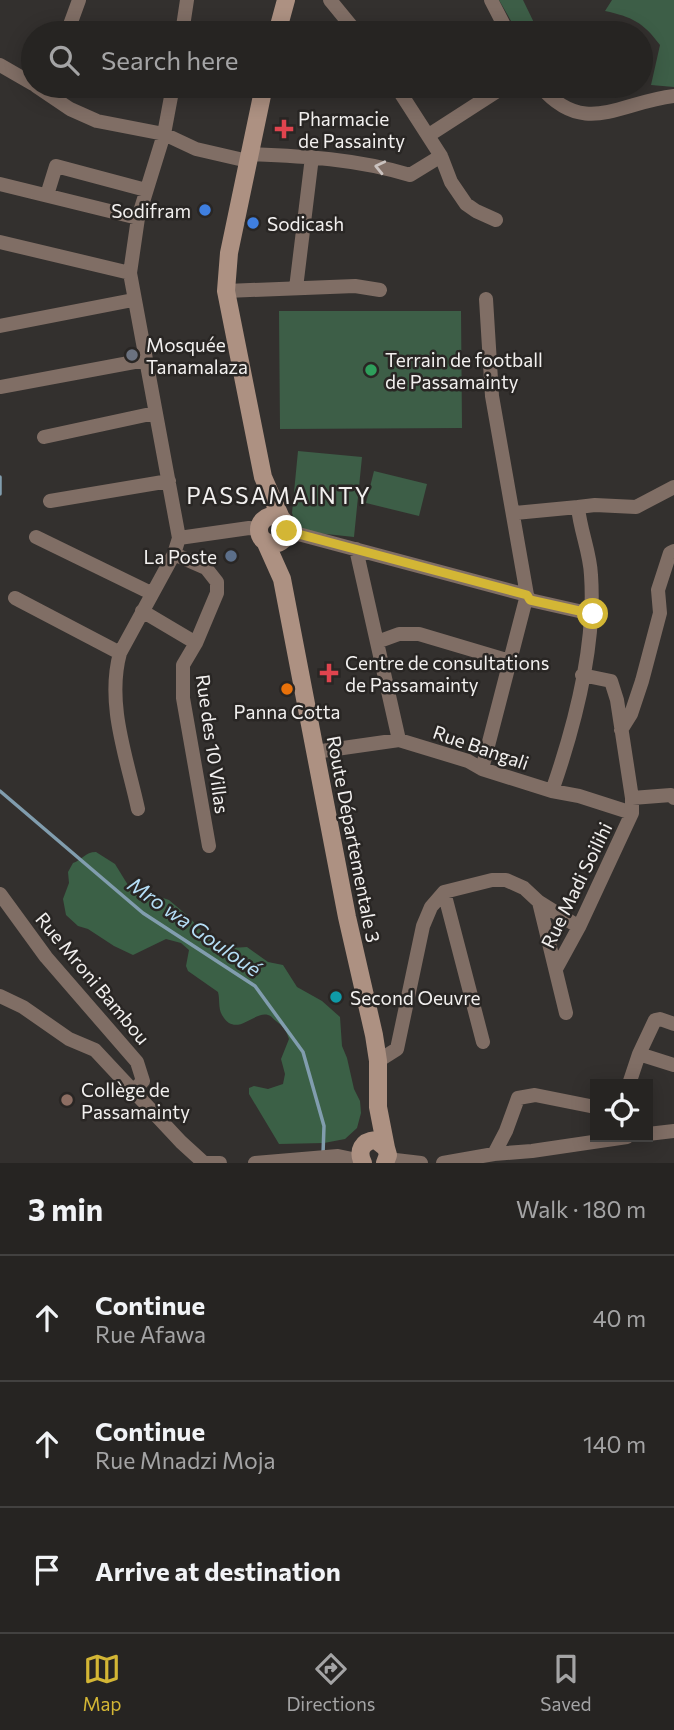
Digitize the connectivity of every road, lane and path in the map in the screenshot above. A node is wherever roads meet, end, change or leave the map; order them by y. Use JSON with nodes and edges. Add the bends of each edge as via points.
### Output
{"nodes":[{"id":1,"x":79,"y":0,"type":"edge"},
{"id":2,"x":187,"y":0,"type":"edge"},
{"id":3,"x":286,"y":0,"type":"edge"},
{"id":4,"x":330,"y":0,"type":"edge"},
{"id":5,"x":491,"y":0,"type":"edge"},
{"id":6,"x":71,"y":21,"type":"edge"},
{"id":7,"x":184,"y":21,"type":"edge"},
{"id":8,"x":280,"y":21,"type":"edge"},
{"id":9,"x":347,"y":21,"type":"edge"},
{"id":10,"x":502,"y":21,"type":"edge"},
{"id":11,"x":0,"y":65,"type":"edge"},
{"id":12,"x":21,"y":76,"type":"edge"},
{"id":13,"x":674,"y":96,"type":"edge"},
{"id":14,"x":56,"y":98,"type":"edge"},
{"id":15,"x":171,"y":98,"type":"edge"},
{"id":16,"x":261,"y":98,"type":"edge"},
{"id":17,"x":404,"y":98,"type":"edge"},
{"id":18,"x":486,"y":98,"type":"edge"},
{"id":19,"x":550,"y":98,"type":"edge"},
{"id":20,"x":164,"y":134,"type":"junction"},
{"id":21,"x":429,"y":135,"type":"junction"},
{"id":22,"x":441,"y":156,"type":"junction"},
{"id":23,"x":249,"y":157,"type":"junction"},
{"id":24,"x":312,"y":157,"type":"junction"},
{"id":25,"x":0,"y":184,"type":"edge"},
{"id":26,"x":146,"y":190,"type":"junction"},
{"id":27,"x":47,"y":195,"type":"junction"},
{"id":28,"x":138,"y":218,"type":"junction"},
{"id":29,"x":496,"y":220,"type":"dead end"},
{"id":30,"x":0,"y":242,"type":"edge"},
{"id":31,"x":130,"y":273,"type":"junction"},
{"id":32,"x":296,"y":288,"type":"junction"},
{"id":33,"x":380,"y":290,"type":"dead end"},
{"id":34,"x":226,"y":291,"type":"junction"},
{"id":35,"x":486,"y":299,"type":"dead end"},
{"id":36,"x":133,"y":300,"type":"junction"},
{"id":37,"x":0,"y":326,"type":"edge"},
{"id":38,"x":145,"y":360,"type":"junction"},
{"id":39,"x":0,"y":387,"type":"edge"},
{"id":40,"x":155,"y":413,"type":"junction"},
{"id":41,"x":44,"y":437,"type":"dead end"},
{"id":42,"x":169,"y":481,"type":"junction"},
{"id":43,"x":674,"y":487,"type":"edge"},
{"id":44,"x":50,"y":501,"type":"dead end"},
{"id":45,"x":578,"y":507,"type":"junction"},
{"id":46,"x":514,"y":513,"type":"junction"},
{"id":47,"x":273,"y":530,"type":"junction"},
{"id":48,"x":36,"y":537,"type":"dead end"},
{"id":49,"x":179,"y":538,"type":"junction"},
{"id":50,"x":356,"y":549,"type":"junction"},
{"id":51,"x":674,"y":551,"type":"edge"},
{"id":52,"x":174,"y":554,"type":"junction"},
{"id":53,"x":151,"y":593,"type":"junction"},
{"id":54,"x":527,"y":595,"type":"junction"},
{"id":55,"x":15,"y":598,"type":"dead end"},
{"id":56,"x":142,"y":611,"type":"junction"},
{"id":57,"x":593,"y":614,"type":"junction"},
{"id":58,"x":377,"y":642,"type":"junction"},
{"id":59,"x":195,"y":643,"type":"junction"},
{"id":60,"x":120,"y":653,"type":"junction"},
{"id":61,"x":510,"y":661,"type":"junction"},
{"id":62,"x":582,"y":675,"type":"junction"},
{"id":63,"x":621,"y":730,"type":"junction"},
{"id":64,"x":399,"y":740,"type":"junction"},
{"id":65,"x":315,"y":752,"type":"junction"},
{"id":66,"x":482,"y":769,"type":"junction"},
{"id":67,"x":552,"y":791,"type":"junction"},
{"id":68,"x":632,"y":798,"type":"junction"},
{"id":69,"x":674,"y":798,"type":"edge"},
{"id":70,"x":138,"y":809,"type":"dead end"},
{"id":71,"x":632,"y":813,"type":"junction"},
{"id":72,"x":209,"y":846,"type":"dead end"},
{"id":73,"x":444,"y":892,"type":"junction"},
{"id":74,"x":0,"y":894,"type":"edge"},
{"id":75,"x":539,"y":902,"type":"junction"},
{"id":76,"x":579,"y":927,"type":"junction"},
{"id":77,"x":556,"y":969,"type":"junction"},
{"id":78,"x":0,"y":996,"type":"edge"},
{"id":79,"x":566,"y":1013,"type":"dead end"},
{"id":80,"x":674,"y":1024,"type":"edge"},
{"id":81,"x":483,"y":1042,"type":"dead end"},
{"id":82,"x":639,"y":1054,"type":"junction"},
{"id":83,"x":378,"y":1060,"type":"junction"},
{"id":84,"x":674,"y":1065,"type":"edge"},
{"id":85,"x":631,"y":1079,"type":"edge"},
{"id":86,"x":135,"y":1090,"type":"junction"},
{"id":87,"x":590,"y":1106,"type":"edge"},
{"id":88,"x":378,"y":1107,"type":"junction"},
{"id":89,"x":674,"y":1131,"type":"edge"},
{"id":90,"x":653,"y":1133,"type":"edge"},
{"id":91,"x":593,"y":1142,"type":"edge"},
{"id":92,"x":363,"y":1153,"type":"edge"},
{"id":93,"x":494,"y":1154,"type":"junction"},
{"id":94,"x":386,"y":1157,"type":"edge"},
{"id":95,"x":220,"y":1163,"type":"edge"},
{"id":96,"x":254,"y":1163,"type":"edge"},
{"id":97,"x":421,"y":1163,"type":"edge"},
{"id":98,"x":443,"y":1163,"type":"edge"},
{"id":99,"x":449,"y":1163,"type":"edge"}],
"edges":[{"from":1,"to":6,"type":"street"},
{"from":2,"to":7,"type":"street"},
{"from":3,"to":8,"type":"main road"},
{"from":4,"to":9,"type":"street"},
{"from":5,"to":10,"type":"street"},
{"from":11,"to":12,"type":"street"},
{"from":13,"to":19,"type":"street","via":[[594,114],[572,111]]},
{"from":14,"to":20,"type":"street","via":[[97,121]]},
{"from":15,"to":20,"type":"street"},
{"from":16,"to":23,"type":"main road","name":"Route Départementale 3"},
{"from":17,"to":21,"type":"street"},
{"from":18,"to":21,"type":"street"},
{"from":20,"to":23,"type":"street","via":[[196,149]]},
{"from":20,"to":26,"type":"street"},
{"from":21,"to":22,"type":"street"},
{"from":22,"to":24,"type":"street","one_way":true,"via":[[410,175]]},
{"from":22,"to":29,"type":"street","via":[[466,204]]},
{"from":23,"to":24,"type":"street"},
{"from":23,"to":34,"type":"main road","name":"Route Départementale 3"},
{"from":24,"to":32,"type":"street"},
{"from":25,"to":27,"type":"street"},
{"from":26,"to":27,"type":"street","via":[[56,166]]},
{"from":26,"to":28,"type":"street"},
{"from":27,"to":28,"type":"street"},
{"from":28,"to":31,"type":"street"},
{"from":30,"to":31,"type":"street"},
{"from":31,"to":36,"type":"street"},
{"from":32,"to":33,"type":"street"},
{"from":32,"to":34,"type":"street"},
{"from":34,"to":47,"type":"main road","name":"Route Départementale 3"},
{"from":35,"to":46,"type":"street","via":[[492,396]]},
{"from":36,"to":37,"type":"street"},
{"from":36,"to":38,"type":"street"},
{"from":38,"to":39,"type":"street"},
{"from":38,"to":40,"type":"street"},
{"from":40,"to":41,"type":"street"},
{"from":40,"to":42,"type":"street"},
{"from":42,"to":44,"type":"street"},
{"from":42,"to":49,"type":"street"},
{"from":43,"to":45,"type":"street","via":[[636,507]]},
{"from":45,"to":46,"type":"street"},
{"from":45,"to":57,"type":"street","via":[[591,572]]},
{"from":46,"to":54,"type":"street"},
{"from":47,"to":49,"type":"street","via":[[249,528]]},
{"from":47,"to":50,"type":"street"},
{"from":47,"to":65,"type":"main road","name":"Route Départementale 3"},
{"from":48,"to":53,"type":"street"},
{"from":49,"to":52,"type":"street"},
{"from":50,"to":54,"type":"street"},
{"from":50,"to":58,"type":"street"},
{"from":51,"to":63,"type":"street","via":[[658,590],[660,612],[642,681]]},
{"from":52,"to":53,"type":"street"},
{"from":52,"to":59,"type":"street","name":"Rue des 10 Villas","via":[[206,568],[217,582],[217,593]]},
{"from":53,"to":56,"type":"street"},
{"from":54,"to":57,"type":"street","via":[[530,600]]},
{"from":54,"to":61,"type":"street"},
{"from":55,"to":60,"type":"street"},
{"from":56,"to":59,"type":"street"},
{"from":56,"to":60,"type":"street"},
{"from":57,"to":62,"type":"street"},
{"from":58,"to":61,"type":"street","via":[[399,634],[419,634]]},
{"from":58,"to":64,"type":"street"},
{"from":59,"to":72,"type":"street","name":"Rue des 10 Villas","via":[[183,665],[183,698]]},
{"from":60,"to":70,"type":"street","via":[[116,707]]},
{"from":61,"to":66,"type":"street"},
{"from":62,"to":63,"type":"street","name":"Rue Madi Soilihi","via":[[611,681]]},
{"from":62,"to":67,"type":"street","via":[[571,737]]},
{"from":63,"to":68,"type":"street","name":"Rue Madi Soilihi"},
{"from":64,"to":65,"type":"street","name":"Rue Bangali"},
{"from":64,"to":66,"type":"street","name":"Rue Bangali"},
{"from":65,"to":83,"type":"main road","name":"Route Départementale 3"},
{"from":66,"to":67,"type":"street","name":"Rue Bangali"},
{"from":67,"to":71,"type":"street","name":"Rue Bangali"},
{"from":68,"to":69,"type":"street"},
{"from":68,"to":71,"type":"street","name":"Rue Madi Soilihi"},
{"from":71,"to":76,"type":"street","name":"Rue Madi Soilihi"},
{"from":73,"to":75,"type":"street","via":[[506,880]]},
{"from":73,"to":81,"type":"street"},
{"from":73,"to":83,"type":"street","via":[[423,926],[397,1049]]},
{"from":74,"to":86,"type":"street","name":"Rue Mroni Bambou","via":[[137,1062],[143,1081]]},
{"from":75,"to":76,"type":"street"},
{"from":75,"to":77,"type":"street"},
{"from":76,"to":77,"type":"street","name":"Rue Madi Soilihi"},
{"from":77,"to":79,"type":"street"},
{"from":78,"to":86,"type":"street","via":[[95,1050]]},
{"from":80,"to":82,"type":"street","via":[[655,1020]]},
{"from":82,"to":84,"type":"street"},
{"from":82,"to":85,"type":"street"},
{"from":83,"to":88,"type":"main road","name":"Route Départementale 3"},
{"from":86,"to":95,"type":"street","via":[[204,1163]]},
{"from":87,"to":93,"type":"street","via":[[535,1095],[518,1098]]},
{"from":88,"to":92,"type":"main road","name":"Route Départementale 3"},
{"from":88,"to":94,"type":"main road","name":"Route Départementale 3"},
{"from":89,"to":90,"type":"street"},
{"from":91,"to":93,"type":"street"},
{"from":92,"to":94,"type":"main road","via":[[376,1140]]},
{"from":92,"to":96,"type":"street"},
{"from":93,"to":99,"type":"street"},
{"from":94,"to":97,"type":"street"},
{"from":98,"to":99,"type":"street"}]}
